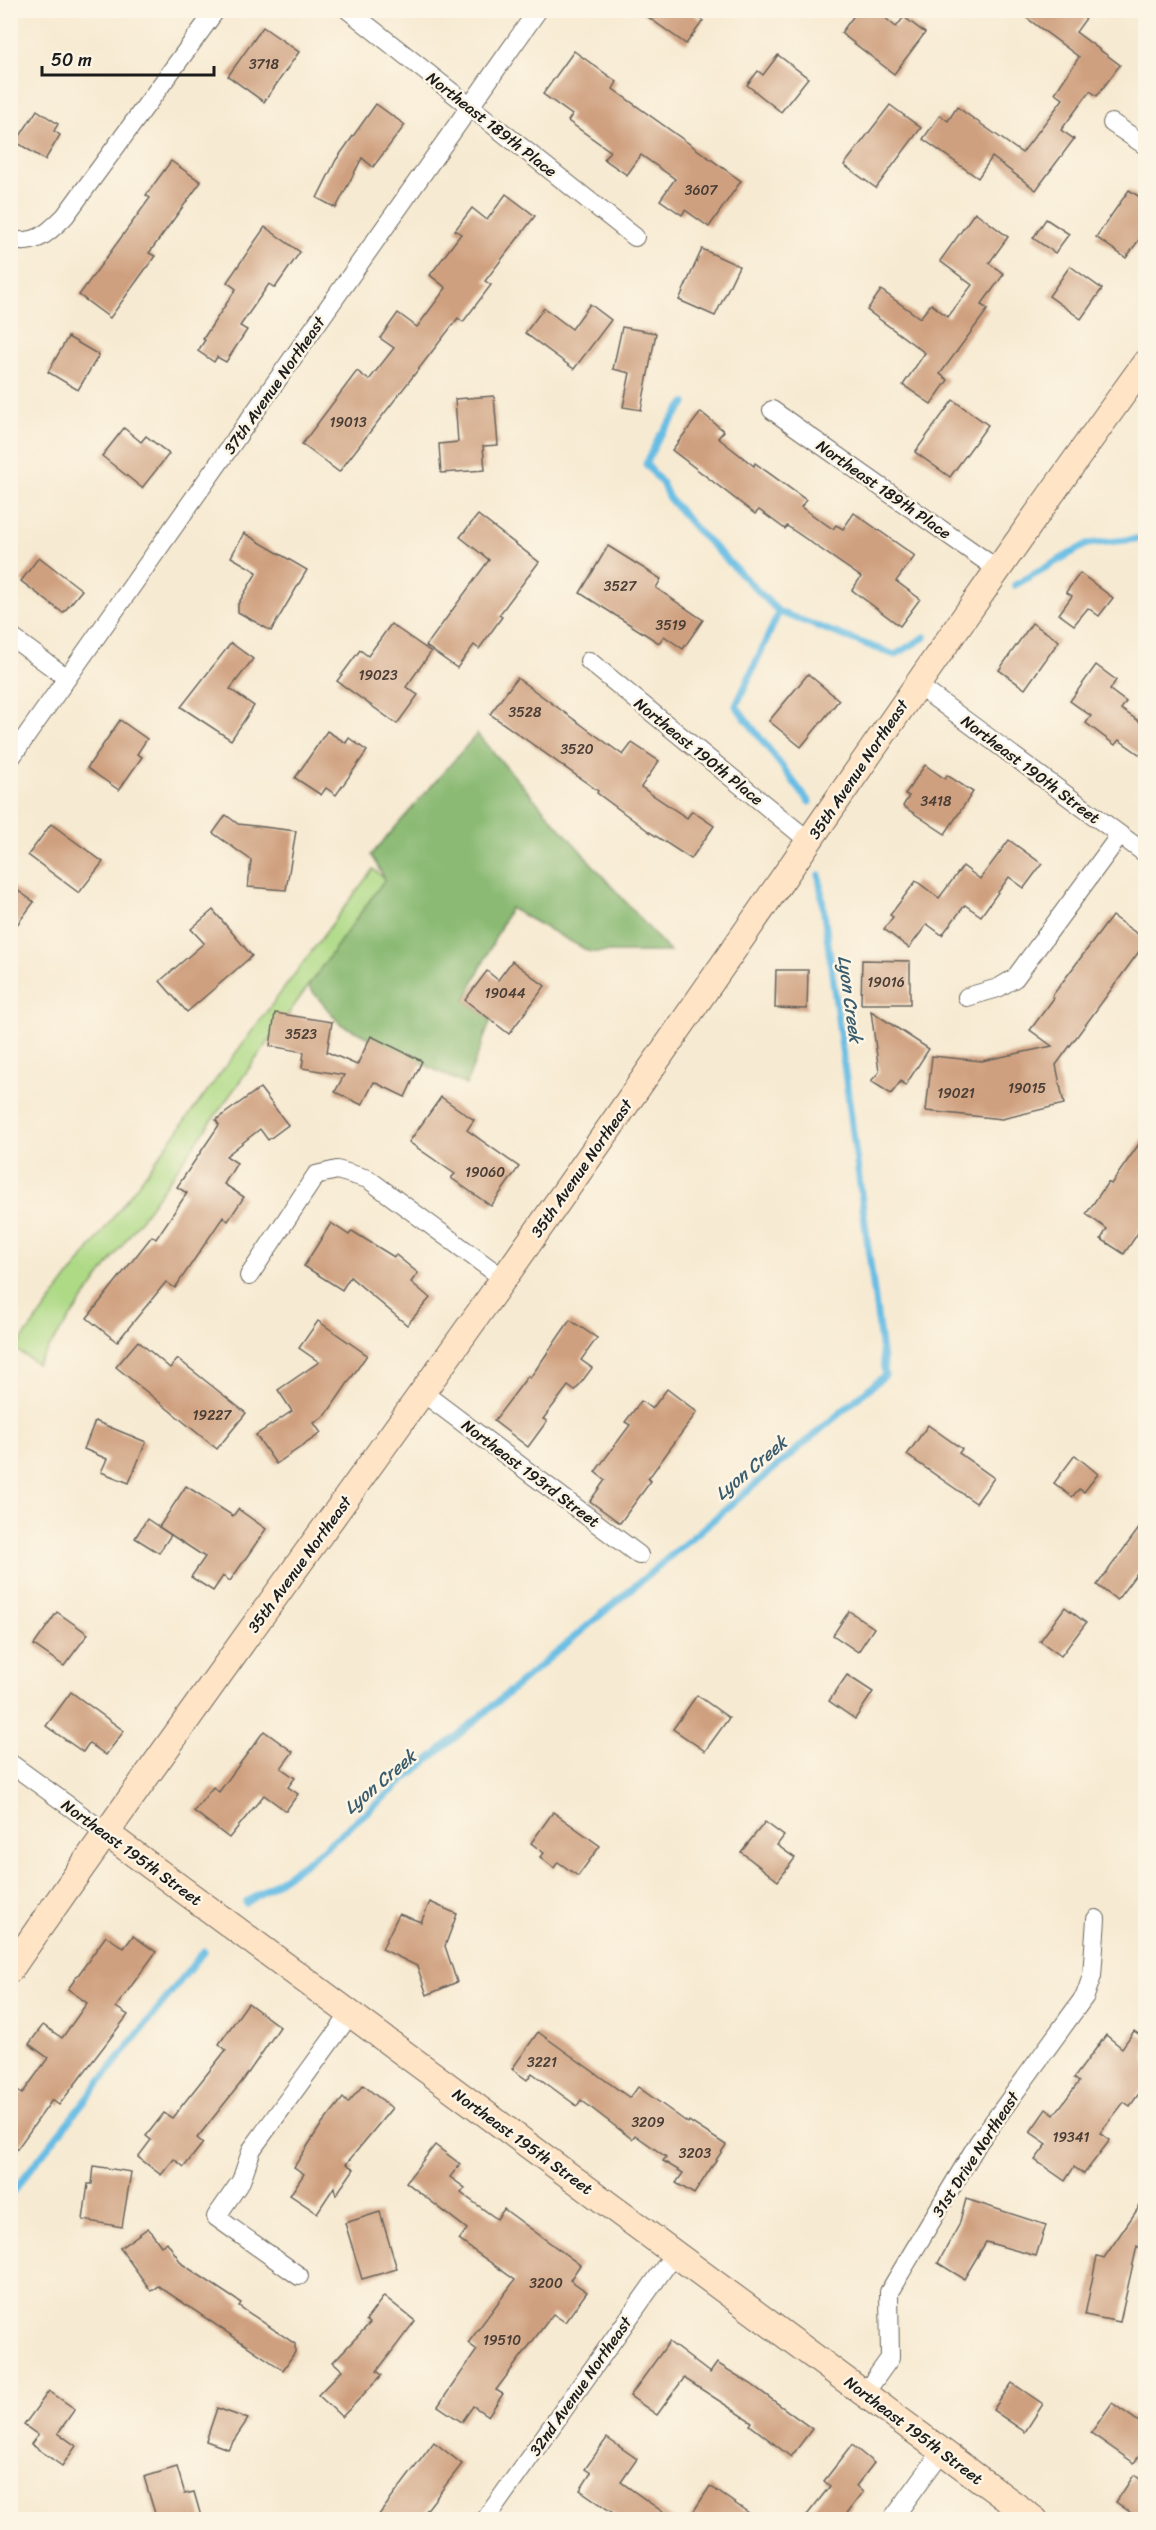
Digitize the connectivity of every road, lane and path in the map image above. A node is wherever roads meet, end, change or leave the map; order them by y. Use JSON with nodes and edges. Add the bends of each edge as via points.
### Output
{"nodes":[{"id":1,"x":216,"y":10,"type":"edge"},
{"id":2,"x":348,"y":10,"type":"edge"},
{"id":3,"x":538,"y":10,"type":"edge"},
{"id":4,"x":470,"y":107,"type":"junction"},
{"id":5,"x":1112,"y":123,"type":"dead end"},
{"id":6,"x":1146,"y":146,"type":"edge"},
{"id":7,"x":635,"y":237,"type":"dead end"},
{"id":8,"x":14,"y":240,"type":"edge"},
{"id":9,"x":1146,"y":362,"type":"edge"},
{"id":10,"x":772,"y":410,"type":"dead end"},
{"id":11,"x":997,"y":569,"type":"junction"},
{"id":12,"x":10,"y":636,"type":"edge"},
{"id":13,"x":589,"y":661,"type":"dead end"},
{"id":14,"x":67,"y":678,"type":"junction"},
{"id":15,"x":916,"y":684,"type":"junction"},
{"id":16,"x":10,"y":759,"type":"edge"},
{"id":17,"x":1120,"y":835,"type":"junction"},
{"id":18,"x":809,"y":841,"type":"junction"},
{"id":19,"x":1146,"y":854,"type":"edge"},
{"id":20,"x":967,"y":997,"type":"dead end"},
{"id":21,"x":249,"y":1276,"type":"dead end"},
{"id":22,"x":504,"y":1279,"type":"junction"},
{"id":23,"x":422,"y":1392,"type":"junction"},
{"id":24,"x":639,"y":1555,"type":"dead end"},
{"id":25,"x":10,"y":1763,"type":"edge"},
{"id":26,"x":106,"y":1833,"type":"junction"},
{"id":27,"x":1096,"y":1919,"type":"dead end"},
{"id":28,"x":10,"y":1970,"type":"edge"},
{"id":29,"x":351,"y":2013,"type":"junction"},
{"id":30,"x":675,"y":2253,"type":"junction"},
{"id":31,"x":298,"y":2276,"type":"dead end"},
{"id":32,"x":866,"y":2393,"type":"junction"},
{"id":33,"x":942,"y":2451,"type":"junction"},
{"id":34,"x":485,"y":2520,"type":"edge"},
{"id":35,"x":892,"y":2520,"type":"edge"},
{"id":36,"x":1035,"y":2520,"type":"edge"}],
"edges":[{"from":1,"to":8,"type":"street","via":[[65,216],[44,237]]},
{"from":2,"to":4,"type":"street","name":"Northeast 189th Place"},
{"from":3,"to":4,"type":"street","name":"37th Avenue Northeast"},
{"from":4,"to":7,"type":"street","name":"Northeast 189th Place"},
{"from":4,"to":14,"type":"street","name":"37th Avenue Northeast"},
{"from":5,"to":6,"type":"street"},
{"from":9,"to":11,"type":"street","name":"35th Avenue Northeast"},
{"from":10,"to":11,"type":"street","name":"Northeast 189th Place"},
{"from":11,"to":15,"type":"street","name":"35th Avenue Northeast"},
{"from":12,"to":14,"type":"street"},
{"from":13,"to":18,"type":"street","name":"Northeast 190th Place"},
{"from":14,"to":16,"type":"street","name":"37th Avenue Northeast"},
{"from":15,"to":17,"type":"street","name":"Northeast 190th Street"},
{"from":15,"to":18,"type":"street","name":"35th Avenue Northeast"},
{"from":17,"to":19,"type":"street","name":"Northeast 190th Street"},
{"from":17,"to":20,"type":"street","via":[[1015,978],[998,988]]},
{"from":18,"to":22,"type":"street","name":"35th Avenue Northeast"},
{"from":21,"to":22,"type":"street","via":[[316,1176],[337,1170],[368,1179]]},
{"from":22,"to":23,"type":"street","name":"35th Avenue Northeast"},
{"from":23,"to":24,"type":"street","name":"Northeast 193rd Street"},
{"from":23,"to":26,"type":"street","name":"35th Avenue Northeast"},
{"from":25,"to":26,"type":"street","name":"Northeast 195th Street"},
{"from":26,"to":28,"type":"street","name":"35th Avenue Northeast"},
{"from":26,"to":29,"type":"street","name":"Northeast 195th Street"},
{"from":27,"to":32,"type":"street","name":"31st Drive Northeast","via":[[1092,1976],[1085,1996],[978,2143],[889,2292],[890,2358]]},
{"from":29,"to":30,"type":"street","name":"Northeast 195th Street"},
{"from":29,"to":31,"type":"street","via":[[252,2150],[241,2181],[216,2217]]},
{"from":30,"to":32,"type":"street","name":"Northeast 195th Street"},
{"from":30,"to":34,"type":"street","name":"32nd Avenue Northeast"},
{"from":32,"to":33,"type":"street","name":"Northeast 195th Street"},
{"from":33,"to":35,"type":"street"},
{"from":33,"to":36,"type":"street","name":"Northeast 195th Street"}]}
